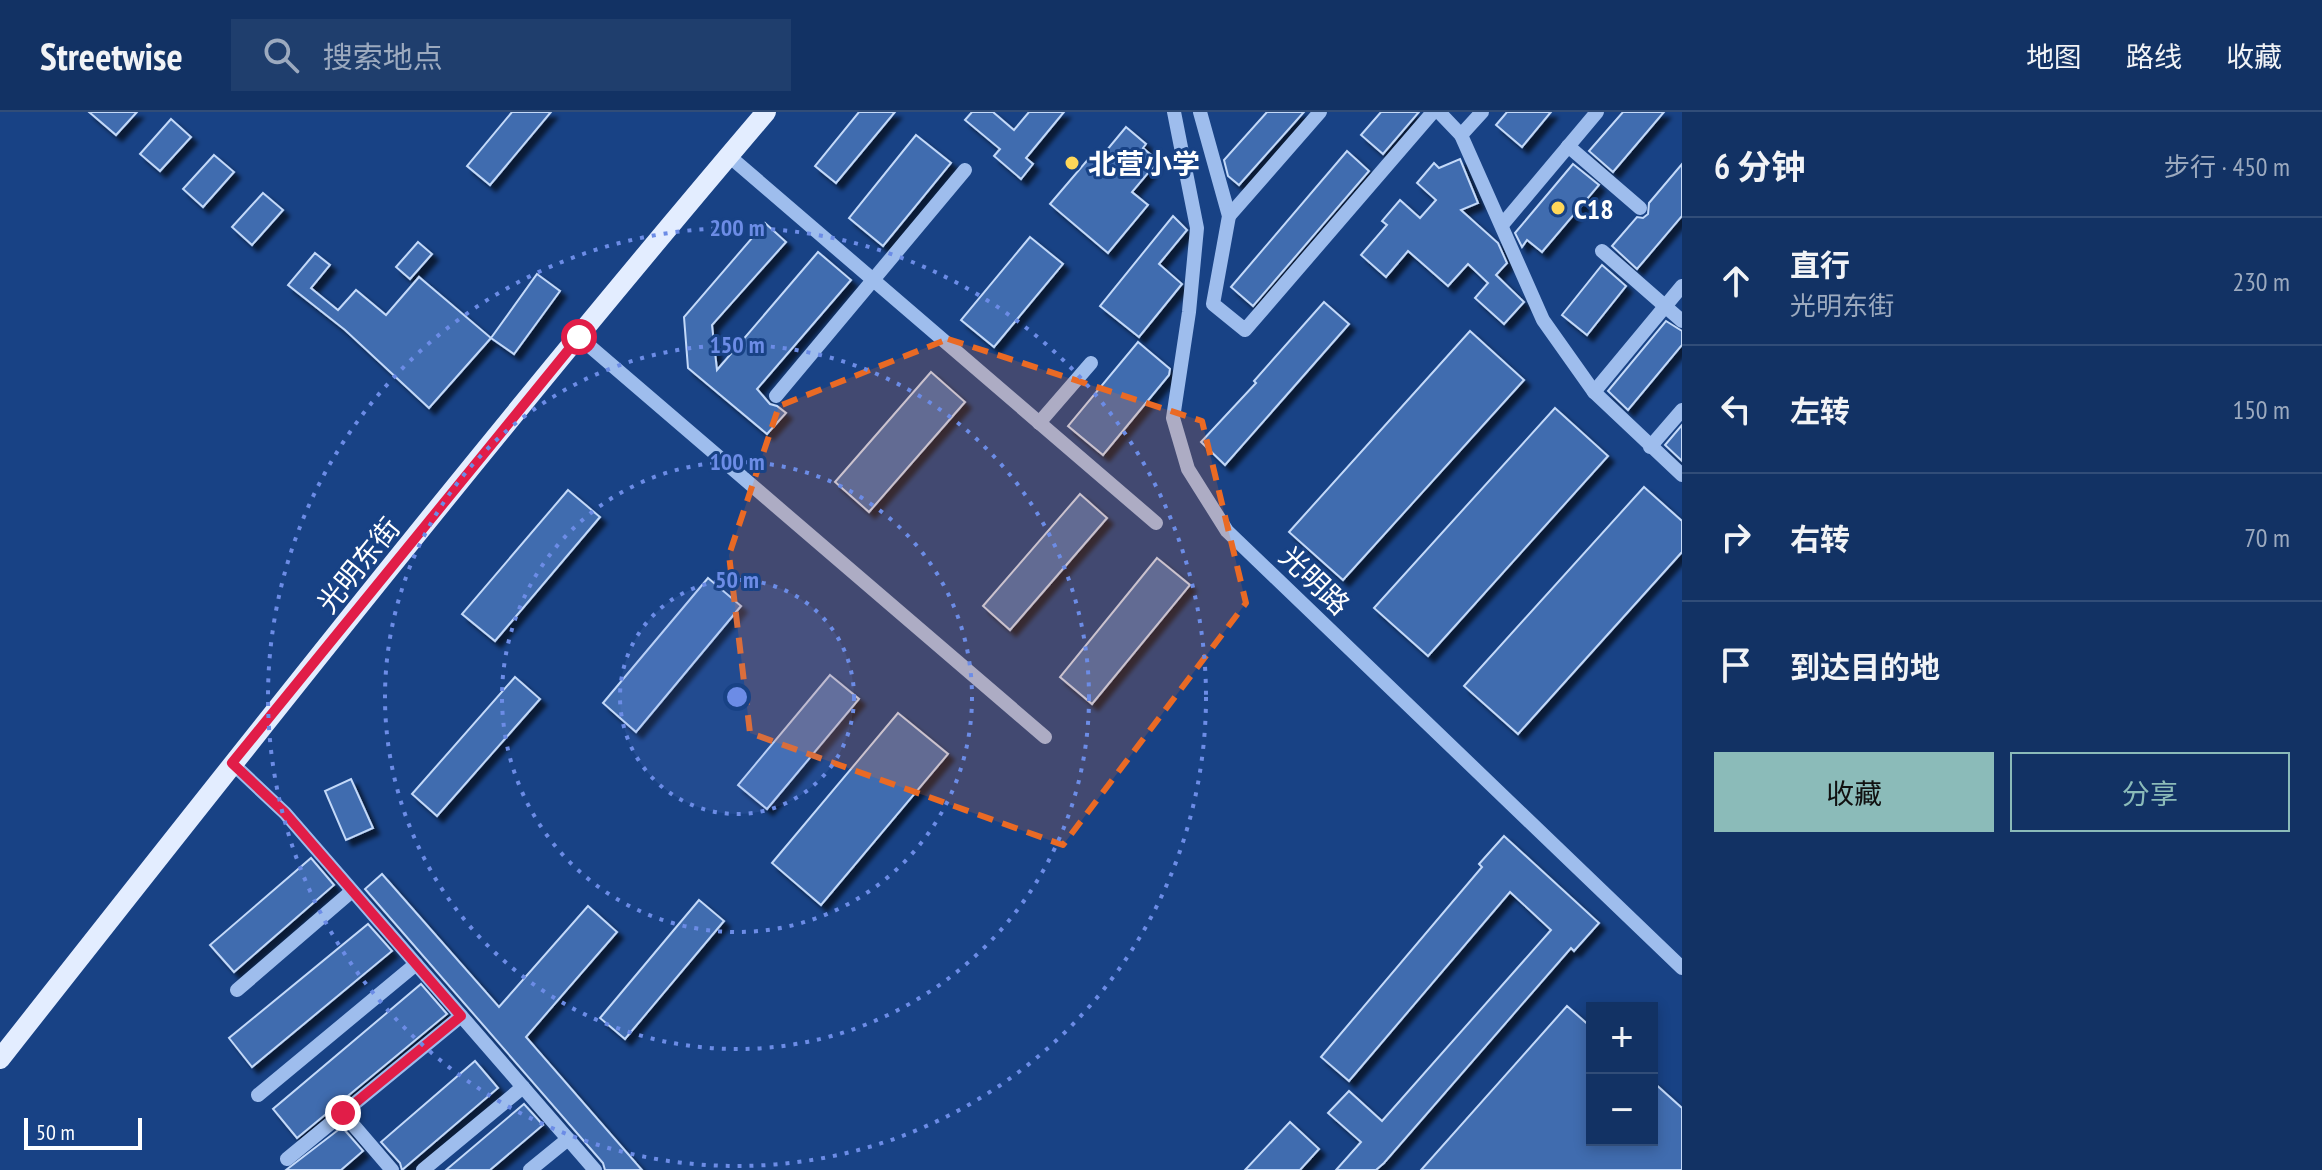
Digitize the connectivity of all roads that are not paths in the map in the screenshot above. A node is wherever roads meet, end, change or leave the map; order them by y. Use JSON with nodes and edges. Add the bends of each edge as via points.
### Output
{"nodes":[{"id":1,"x":766,"y":112,"type":"edge"},
{"id":2,"x":1174,"y":112,"type":"edge"},
{"id":3,"x":1320,"y":112,"type":"edge"},
{"id":4,"x":1436,"y":112,"type":"edge"},
{"id":5,"x":1482,"y":112,"type":"edge"},
{"id":6,"x":1597,"y":112,"type":"edge"},
{"id":7,"x":1204,"y":115,"type":"edge"},
{"id":8,"x":1461,"y":135,"type":"junction"},
{"id":9,"x":1568,"y":146,"type":"junction"},
{"id":10,"x":729,"y":156,"type":"junction"},
{"id":11,"x":965,"y":170,"type":"dead end"},
{"id":12,"x":1640,"y":208,"type":"dead end"},
{"id":13,"x":1229,"y":216,"type":"junction"},
{"id":14,"x":1502,"y":225,"type":"junction"},
{"id":15,"x":1602,"y":251,"type":"dead end"},
{"id":16,"x":873,"y":280,"type":"junction"},
{"id":17,"x":1682,"y":286,"type":"edge"},
{"id":18,"x":1665,"y":306,"type":"junction"},
{"id":19,"x":1682,"y":321,"type":"edge"},
{"id":20,"x":579,"y":337,"type":"junction"},
{"id":21,"x":1091,"y":363,"type":"dead end"},
{"id":22,"x":1594,"y":392,"type":"junction"},
{"id":23,"x":776,"y":396,"type":"dead end"},
{"id":24,"x":1682,"y":410,"type":"edge"},
{"id":25,"x":1039,"y":423,"type":"junction"},
{"id":26,"x":1650,"y":447,"type":"junction"},
{"id":27,"x":1682,"y":475,"type":"edge"},
{"id":28,"x":1156,"y":523,"type":"dead end"},
{"id":29,"x":1045,"y":737,"type":"dead end"},
{"id":30,"x":232,"y":763,"type":"junction"},
{"id":31,"x":352,"y":891,"type":"junction"},
{"id":32,"x":416,"y":964,"type":"junction"},
{"id":33,"x":1682,"y":968,"type":"edge"},
{"id":34,"x":237,"y":990,"type":"dead end"},
{"id":35,"x":461,"y":1016,"type":"junction"},
{"id":36,"x":0,"y":1059,"type":"edge"},
{"id":37,"x":523,"y":1087,"type":"junction"},
{"id":38,"x":258,"y":1095,"type":"dead end"},
{"id":39,"x":343,"y":1113,"type":"junction"},
{"id":40,"x":568,"y":1139,"type":"junction"},
{"id":41,"x":287,"y":1159,"type":"dead end"},
{"id":42,"x":392,"y":1170,"type":"edge"},
{"id":43,"x":423,"y":1170,"type":"edge"},
{"id":44,"x":530,"y":1170,"type":"edge"},
{"id":45,"x":595,"y":1170,"type":"edge"}],
"edges":[{"from":1,"to":10,"type":"main road","name":"光明东街"},
{"from":2,"to":33,"type":"street","name":"光明路","via":[[1197,228],[1173,418],[1188,469],[1227,531]]},
{"from":3,"to":13,"type":"street"},
{"from":4,"to":8,"type":"street"},
{"from":4,"to":13,"type":"street","via":[[1245,330],[1213,304]]},
{"from":5,"to":8,"type":"street"},
{"from":6,"to":9,"type":"street"},
{"from":7,"to":13,"type":"street"},
{"from":8,"to":14,"type":"street"},
{"from":9,"to":12,"type":"street"},
{"from":9,"to":14,"type":"street"},
{"from":10,"to":16,"type":"street"},
{"from":10,"to":20,"type":"main road","name":"光明东街"},
{"from":11,"to":16,"type":"street"},
{"from":14,"to":22,"type":"street","via":[[1543,320]]},
{"from":15,"to":18,"type":"street"},
{"from":16,"to":23,"type":"street"},
{"from":16,"to":25,"type":"street"},
{"from":17,"to":18,"type":"street"},
{"from":18,"to":19,"type":"street"},
{"from":18,"to":22,"type":"street"},
{"from":20,"to":29,"type":"street"},
{"from":20,"to":30,"type":"main road","name":"光明东街"},
{"from":21,"to":25,"type":"street"},
{"from":22,"to":26,"type":"street"},
{"from":24,"to":26,"type":"street"},
{"from":25,"to":28,"type":"street"},
{"from":26,"to":27,"type":"street"},
{"from":30,"to":31,"type":"street","via":[[285,813]]},
{"from":30,"to":36,"type":"main road","name":"光明东街"},
{"from":31,"to":32,"type":"street"},
{"from":31,"to":34,"type":"street"},
{"from":32,"to":35,"type":"street"},
{"from":32,"to":38,"type":"street"},
{"from":35,"to":37,"type":"street"},
{"from":35,"to":39,"type":"street"},
{"from":37,"to":40,"type":"street"},
{"from":37,"to":43,"type":"street"},
{"from":39,"to":41,"type":"street"},
{"from":39,"to":42,"type":"street"},
{"from":40,"to":44,"type":"street"},
{"from":40,"to":45,"type":"street"}]}
